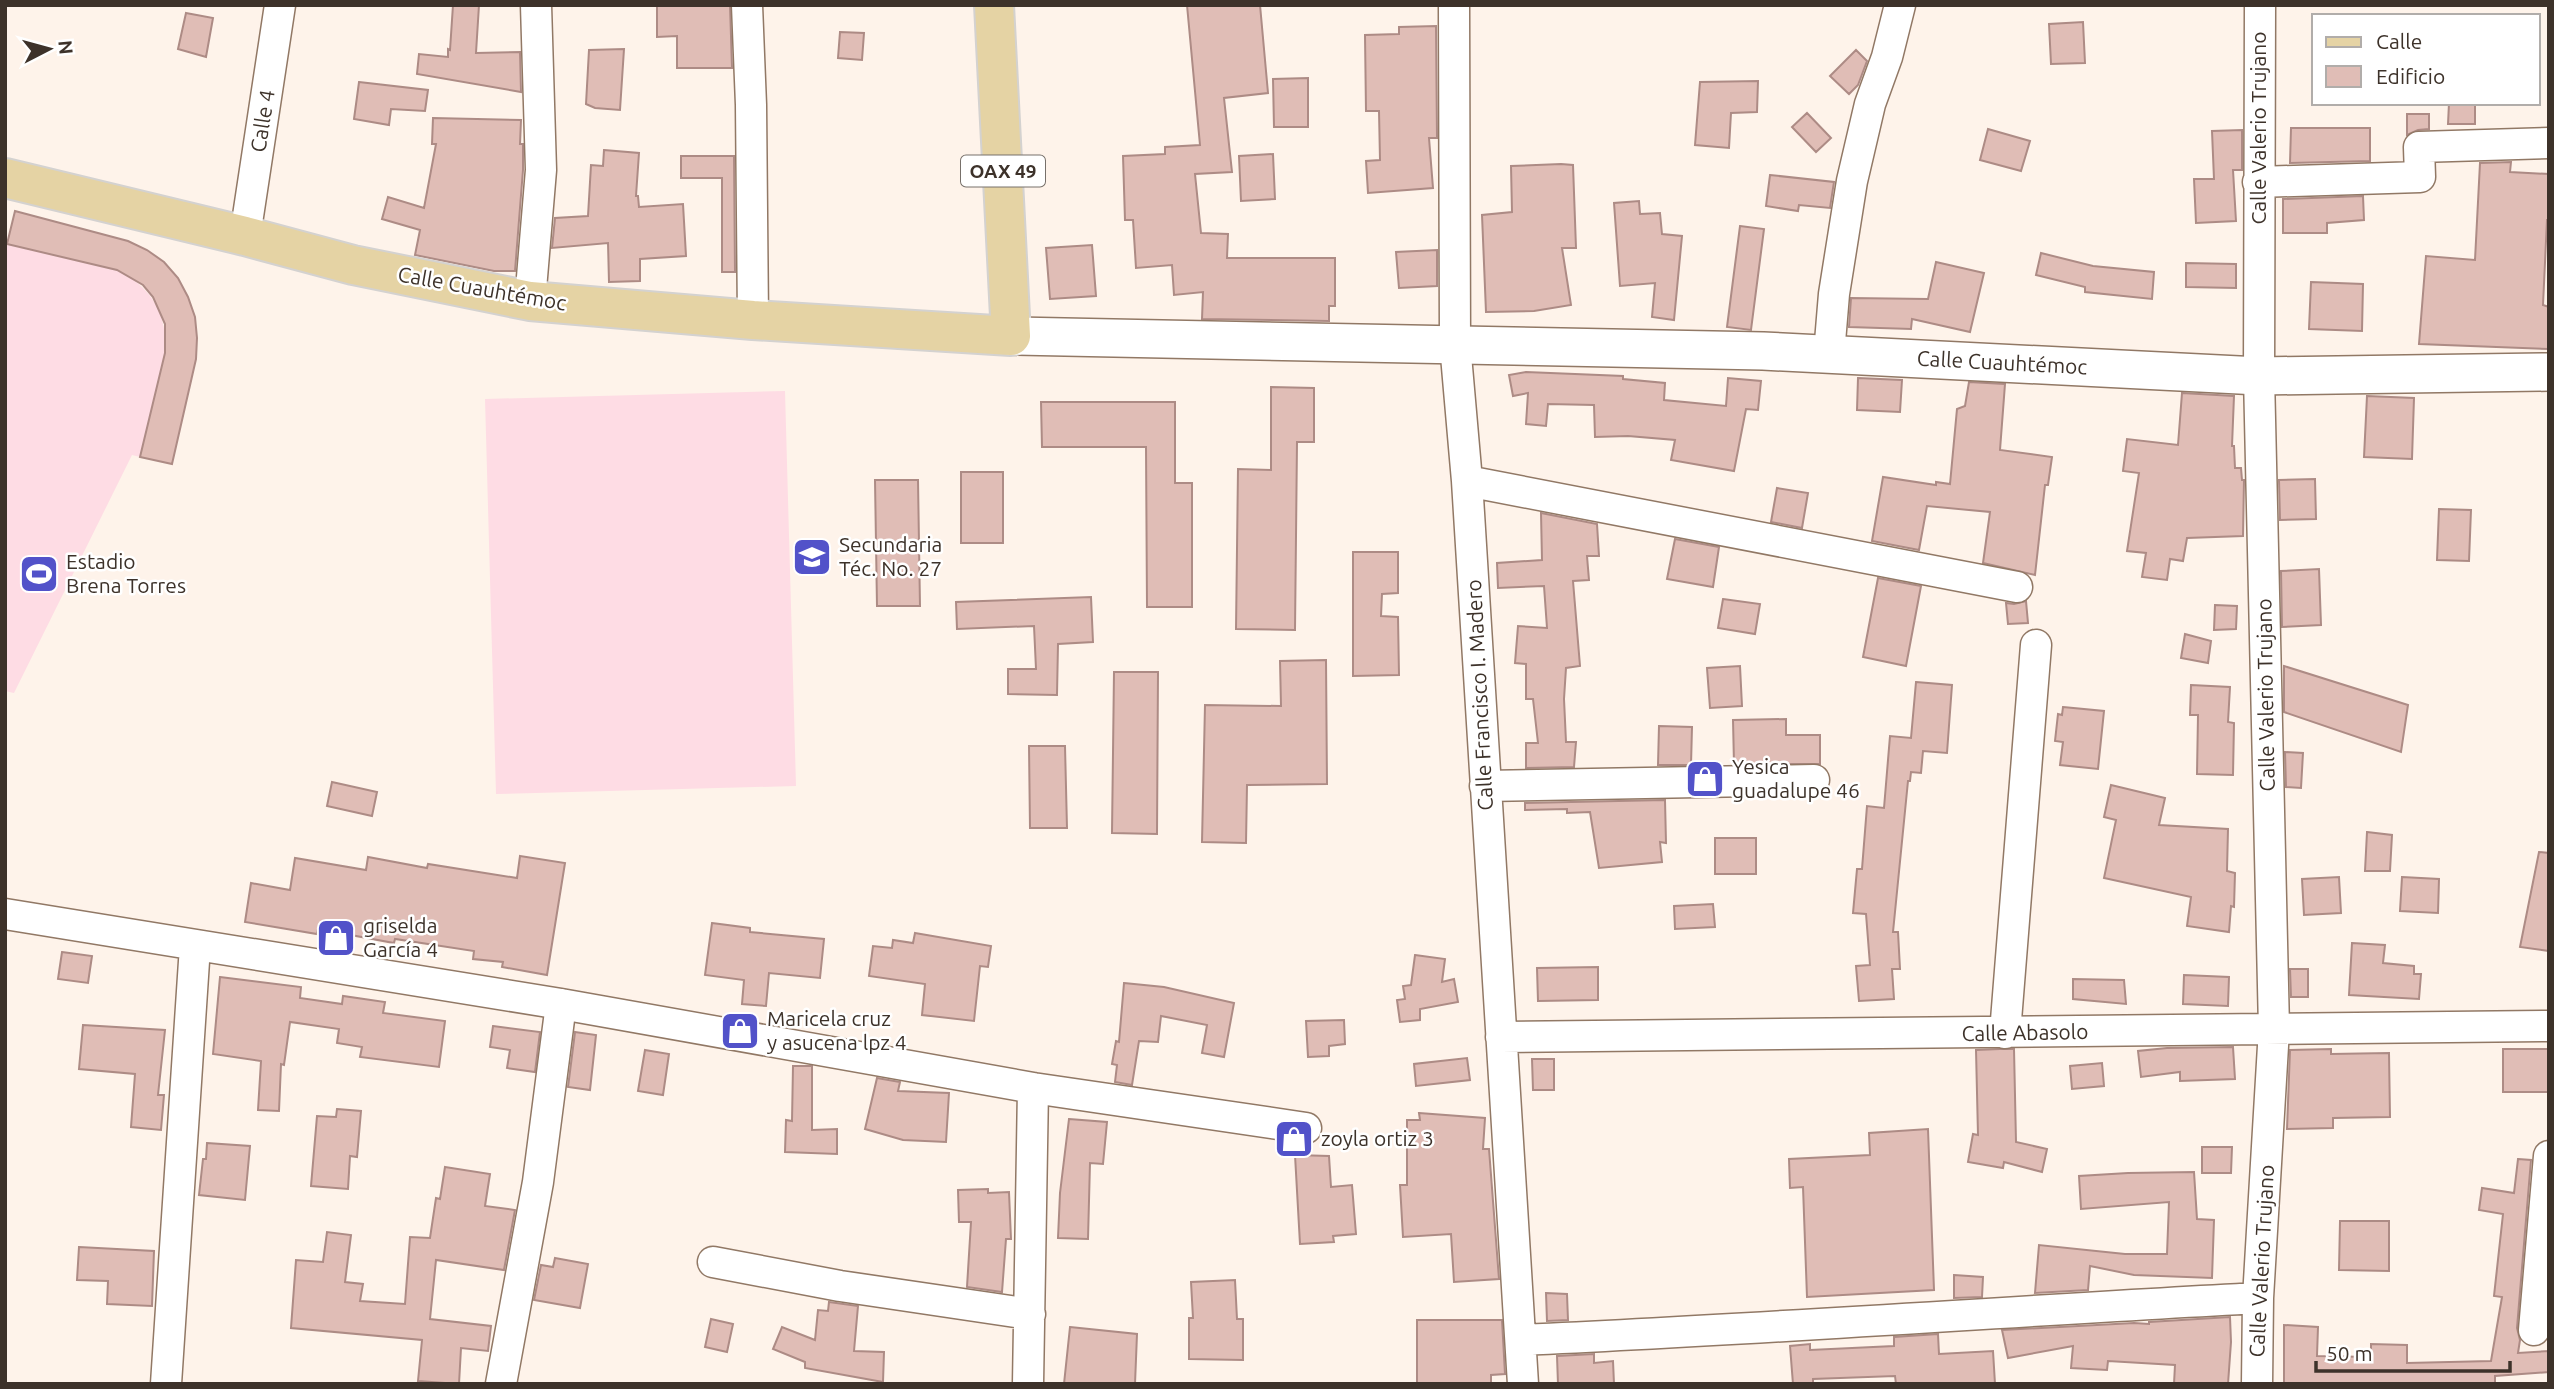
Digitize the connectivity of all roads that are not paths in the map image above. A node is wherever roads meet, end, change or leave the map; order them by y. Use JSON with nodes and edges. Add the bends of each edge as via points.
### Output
{"nodes":[{"id":1,"x":280,"y":5,"type":"edge"},
{"id":2,"x":536,"y":5,"type":"edge"},
{"id":3,"x":747,"y":5,"type":"edge"},
{"id":4,"x":994,"y":5,"type":"edge"},
{"id":5,"x":1454,"y":5,"type":"edge"},
{"id":6,"x":1900,"y":5,"type":"edge"},
{"id":7,"x":2260,"y":5,"type":"edge"},
{"id":8,"x":2549,"y":143,"type":"edge"},
{"id":9,"x":5,"y":178,"type":"edge"},
{"id":10,"x":2258,"y":182,"type":"junction"},
{"id":11,"x":245,"y":236,"type":"junction"},
{"id":12,"x":530,"y":301,"type":"junction"},
{"id":13,"x":753,"y":320,"type":"junction"},
{"id":14,"x":1012,"y":336,"type":"junction"},
{"id":15,"x":1455,"y":344,"type":"junction"},
{"id":16,"x":1829,"y":354,"type":"junction"},
{"id":17,"x":2549,"y":372,"type":"edge"},
{"id":18,"x":2259,"y":376,"type":"junction"},
{"id":19,"x":1467,"y":481,"type":"junction"},
{"id":20,"x":2017,"y":587,"type":"dead end"},
{"id":21,"x":2036,"y":645,"type":"dead end"},
{"id":22,"x":1814,"y":780,"type":"dead end"},
{"id":23,"x":1485,"y":786,"type":"junction"},
{"id":24,"x":5,"y":914,"type":"edge"},
{"id":25,"x":195,"y":946,"type":"junction"},
{"id":26,"x":561,"y":1004,"type":"junction"},
{"id":27,"x":2549,"y":1026,"type":"edge"},
{"id":28,"x":2274,"y":1029,"type":"junction"},
{"id":29,"x":2005,"y":1033,"type":"junction"},
{"id":30,"x":1501,"y":1037,"type":"junction"},
{"id":31,"x":1033,"y":1088,"type":"junction"},
{"id":32,"x":1306,"y":1128,"type":"dead end"},
{"id":33,"x":2549,"y":1156,"type":"edge"},
{"id":34,"x":713,"y":1262,"type":"dead end"},
{"id":35,"x":2258,"y":1298,"type":"junction"},
{"id":36,"x":1030,"y":1314,"type":"junction"},
{"id":37,"x":2534,"y":1330,"type":"dead end"},
{"id":38,"x":1521,"y":1340,"type":"junction"},
{"id":39,"x":166,"y":1384,"type":"edge"},
{"id":40,"x":501,"y":1384,"type":"edge"},
{"id":41,"x":1028,"y":1384,"type":"edge"},
{"id":42,"x":1523,"y":1384,"type":"edge"},
{"id":43,"x":2257,"y":1384,"type":"edge"}],
"edges":[{"from":1,"to":11,"type":"street","name":"Calle 4"},
{"from":2,"to":12,"type":"street","via":[[541,170]]},
{"from":3,"to":13,"type":"street"},
{"from":4,"to":14,"type":"main road","number":"OAX 49"},
{"from":5,"to":15,"type":"street","name":"Calle Francisco I. Madero"},
{"from":6,"to":16,"type":"street","via":[[1852,181]]},
{"from":7,"to":10,"type":"street","name":"Calle Valerio Trujano"},
{"from":8,"to":10,"type":"street","via":[[2420,147],[2420,177]]},
{"from":9,"to":11,"type":"main road","name":"Calle Cuauhtémoc"},
{"from":10,"to":18,"type":"street","name":"Calle Valerio Trujano"},
{"from":11,"to":12,"type":"main road","name":"Calle Cuauhtémoc","via":[[353,265]]},
{"from":12,"to":13,"type":"main road","name":"Calle Cuauhtémoc"},
{"from":13,"to":14,"type":"main road","name":"Calle Cuauhtémoc"},
{"from":14,"to":15,"type":"street","name":"Calle Cuauhtémoc"},
{"from":15,"to":16,"type":"street","name":"Calle Cuauhtémoc"},
{"from":15,"to":19,"type":"street","name":"Calle Francisco I. Madero"},
{"from":16,"to":18,"type":"street","name":"Calle Cuauhtémoc"},
{"from":17,"to":18,"type":"street","name":"Calle Cuauhtémoc"},
{"from":18,"to":28,"type":"street","name":"Calle Valerio Trujano"},
{"from":19,"to":20,"type":"street"},
{"from":19,"to":23,"type":"street","name":"Calle Francisco I. Madero"},
{"from":21,"to":29,"type":"street"},
{"from":22,"to":23,"type":"street"},
{"from":23,"to":30,"type":"street","name":"Calle Francisco I. Madero"},
{"from":24,"to":25,"type":"street"},
{"from":25,"to":26,"type":"street"},
{"from":25,"to":39,"type":"street"},
{"from":26,"to":31,"type":"street"},
{"from":26,"to":40,"type":"street","via":[[538,1182]]},
{"from":27,"to":28,"type":"street","name":"Calle Abasolo"},
{"from":28,"to":29,"type":"street","name":"Calle Abasolo"},
{"from":28,"to":35,"type":"street","name":"Calle Valerio Trujano"},
{"from":29,"to":30,"type":"street","name":"Calle Abasolo"},
{"from":30,"to":38,"type":"street","name":"Calle Francisco I. Madero"},
{"from":31,"to":32,"type":"street"},
{"from":31,"to":36,"type":"street"},
{"from":33,"to":37,"type":"street"},
{"from":34,"to":36,"type":"street"},
{"from":35,"to":38,"type":"street"},
{"from":35,"to":43,"type":"street","name":"Calle Valerio Trujano"},
{"from":36,"to":41,"type":"street"},
{"from":38,"to":42,"type":"street","name":"Calle Francisco I. Madero"}]}
